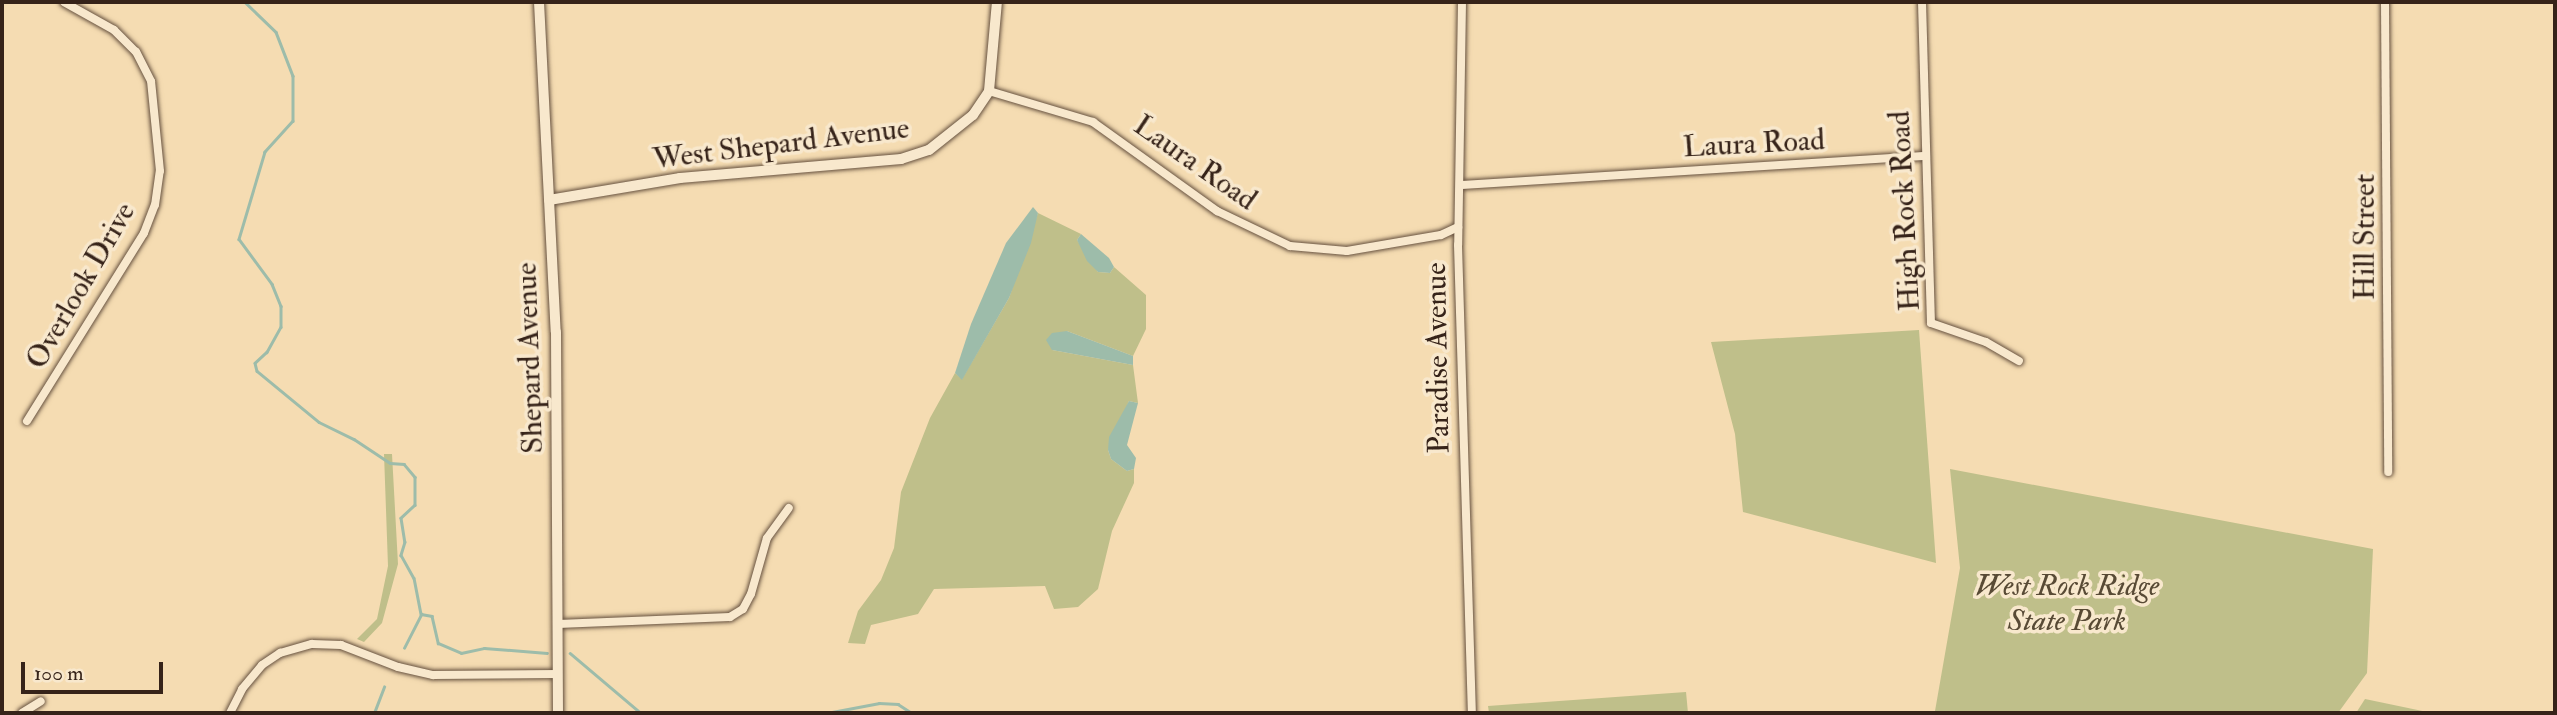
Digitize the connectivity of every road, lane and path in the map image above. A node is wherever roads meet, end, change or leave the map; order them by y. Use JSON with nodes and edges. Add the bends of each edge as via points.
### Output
{"nodes":[{"id":1,"x":64,"y":2,"type":"edge"},
{"id":2,"x":538,"y":2,"type":"edge"},
{"id":3,"x":997,"y":2,"type":"edge"},
{"id":4,"x":1462,"y":2,"type":"edge"},
{"id":5,"x":1922,"y":2,"type":"edge"},
{"id":6,"x":2385,"y":2,"type":"edge"},
{"id":7,"x":989,"y":91,"type":"junction"},
{"id":8,"x":1923,"y":156,"type":"junction"},
{"id":9,"x":1462,"y":185,"type":"junction"},
{"id":10,"x":549,"y":201,"type":"junction"},
{"id":11,"x":1458,"y":227,"type":"junction"},
{"id":12,"x":2019,"y":361,"type":"dead end"},
{"id":13,"x":27,"y":421,"type":"dead end"},
{"id":14,"x":2388,"y":472,"type":"dead end"},
{"id":15,"x":789,"y":508,"type":"dead end"},
{"id":16,"x":558,"y":624,"type":"junction"},
{"id":17,"x":558,"y":674,"type":"junction"},
{"id":18,"x":41,"y":701,"type":"dead end"},
{"id":19,"x":22,"y":713,"type":"edge"},
{"id":20,"x":230,"y":713,"type":"edge"},
{"id":21,"x":558,"y":713,"type":"edge"},
{"id":22,"x":1472,"y":713,"type":"edge"}],
"edges":[{"from":1,"to":13,"type":"street","name":"Overlook Drive","via":[[114,30],[136,52],[151,81],[160,171],[155,205],[144,233]]},
{"from":2,"to":10,"type":"main road","name":"Shepard Avenue"},
{"from":3,"to":7,"type":"street"},
{"from":4,"to":9,"type":"street","name":"Paradise Avenue"},
{"from":5,"to":8,"type":"street","name":"High Rock Road"},
{"from":6,"to":14,"type":"street","name":"Hill Street"},
{"from":7,"to":10,"type":"street","name":"West Shepard Avenue","via":[[954,133],[929,150],[901,159],[680,178]]},
{"from":7,"to":11,"type":"street","name":"Laura Road","via":[[1093,121],[1217,211],[1290,246],[1347,251],[1429,238]]},
{"from":8,"to":9,"type":"street","name":"Laura Road"},
{"from":8,"to":12,"type":"street","name":"High Rock Road","via":[[1931,323],[1986,341]]},
{"from":9,"to":11,"type":"street","name":"Paradise Avenue"},
{"from":10,"to":16,"type":"main road","name":"Shepard Avenue","via":[[557,372]]},
{"from":11,"to":22,"type":"street","name":"Paradise Avenue"},
{"from":15,"to":16,"type":"street","via":[[767,538],[743,609],[730,617]]},
{"from":16,"to":17,"type":"main road","name":"Shepard Avenue"},
{"from":17,"to":20,"type":"street","via":[[433,675],[341,645],[312,644],[280,653],[262,665]]},
{"from":17,"to":21,"type":"main road","name":"Shepard Avenue"},
{"from":18,"to":19,"type":"street"}]}
